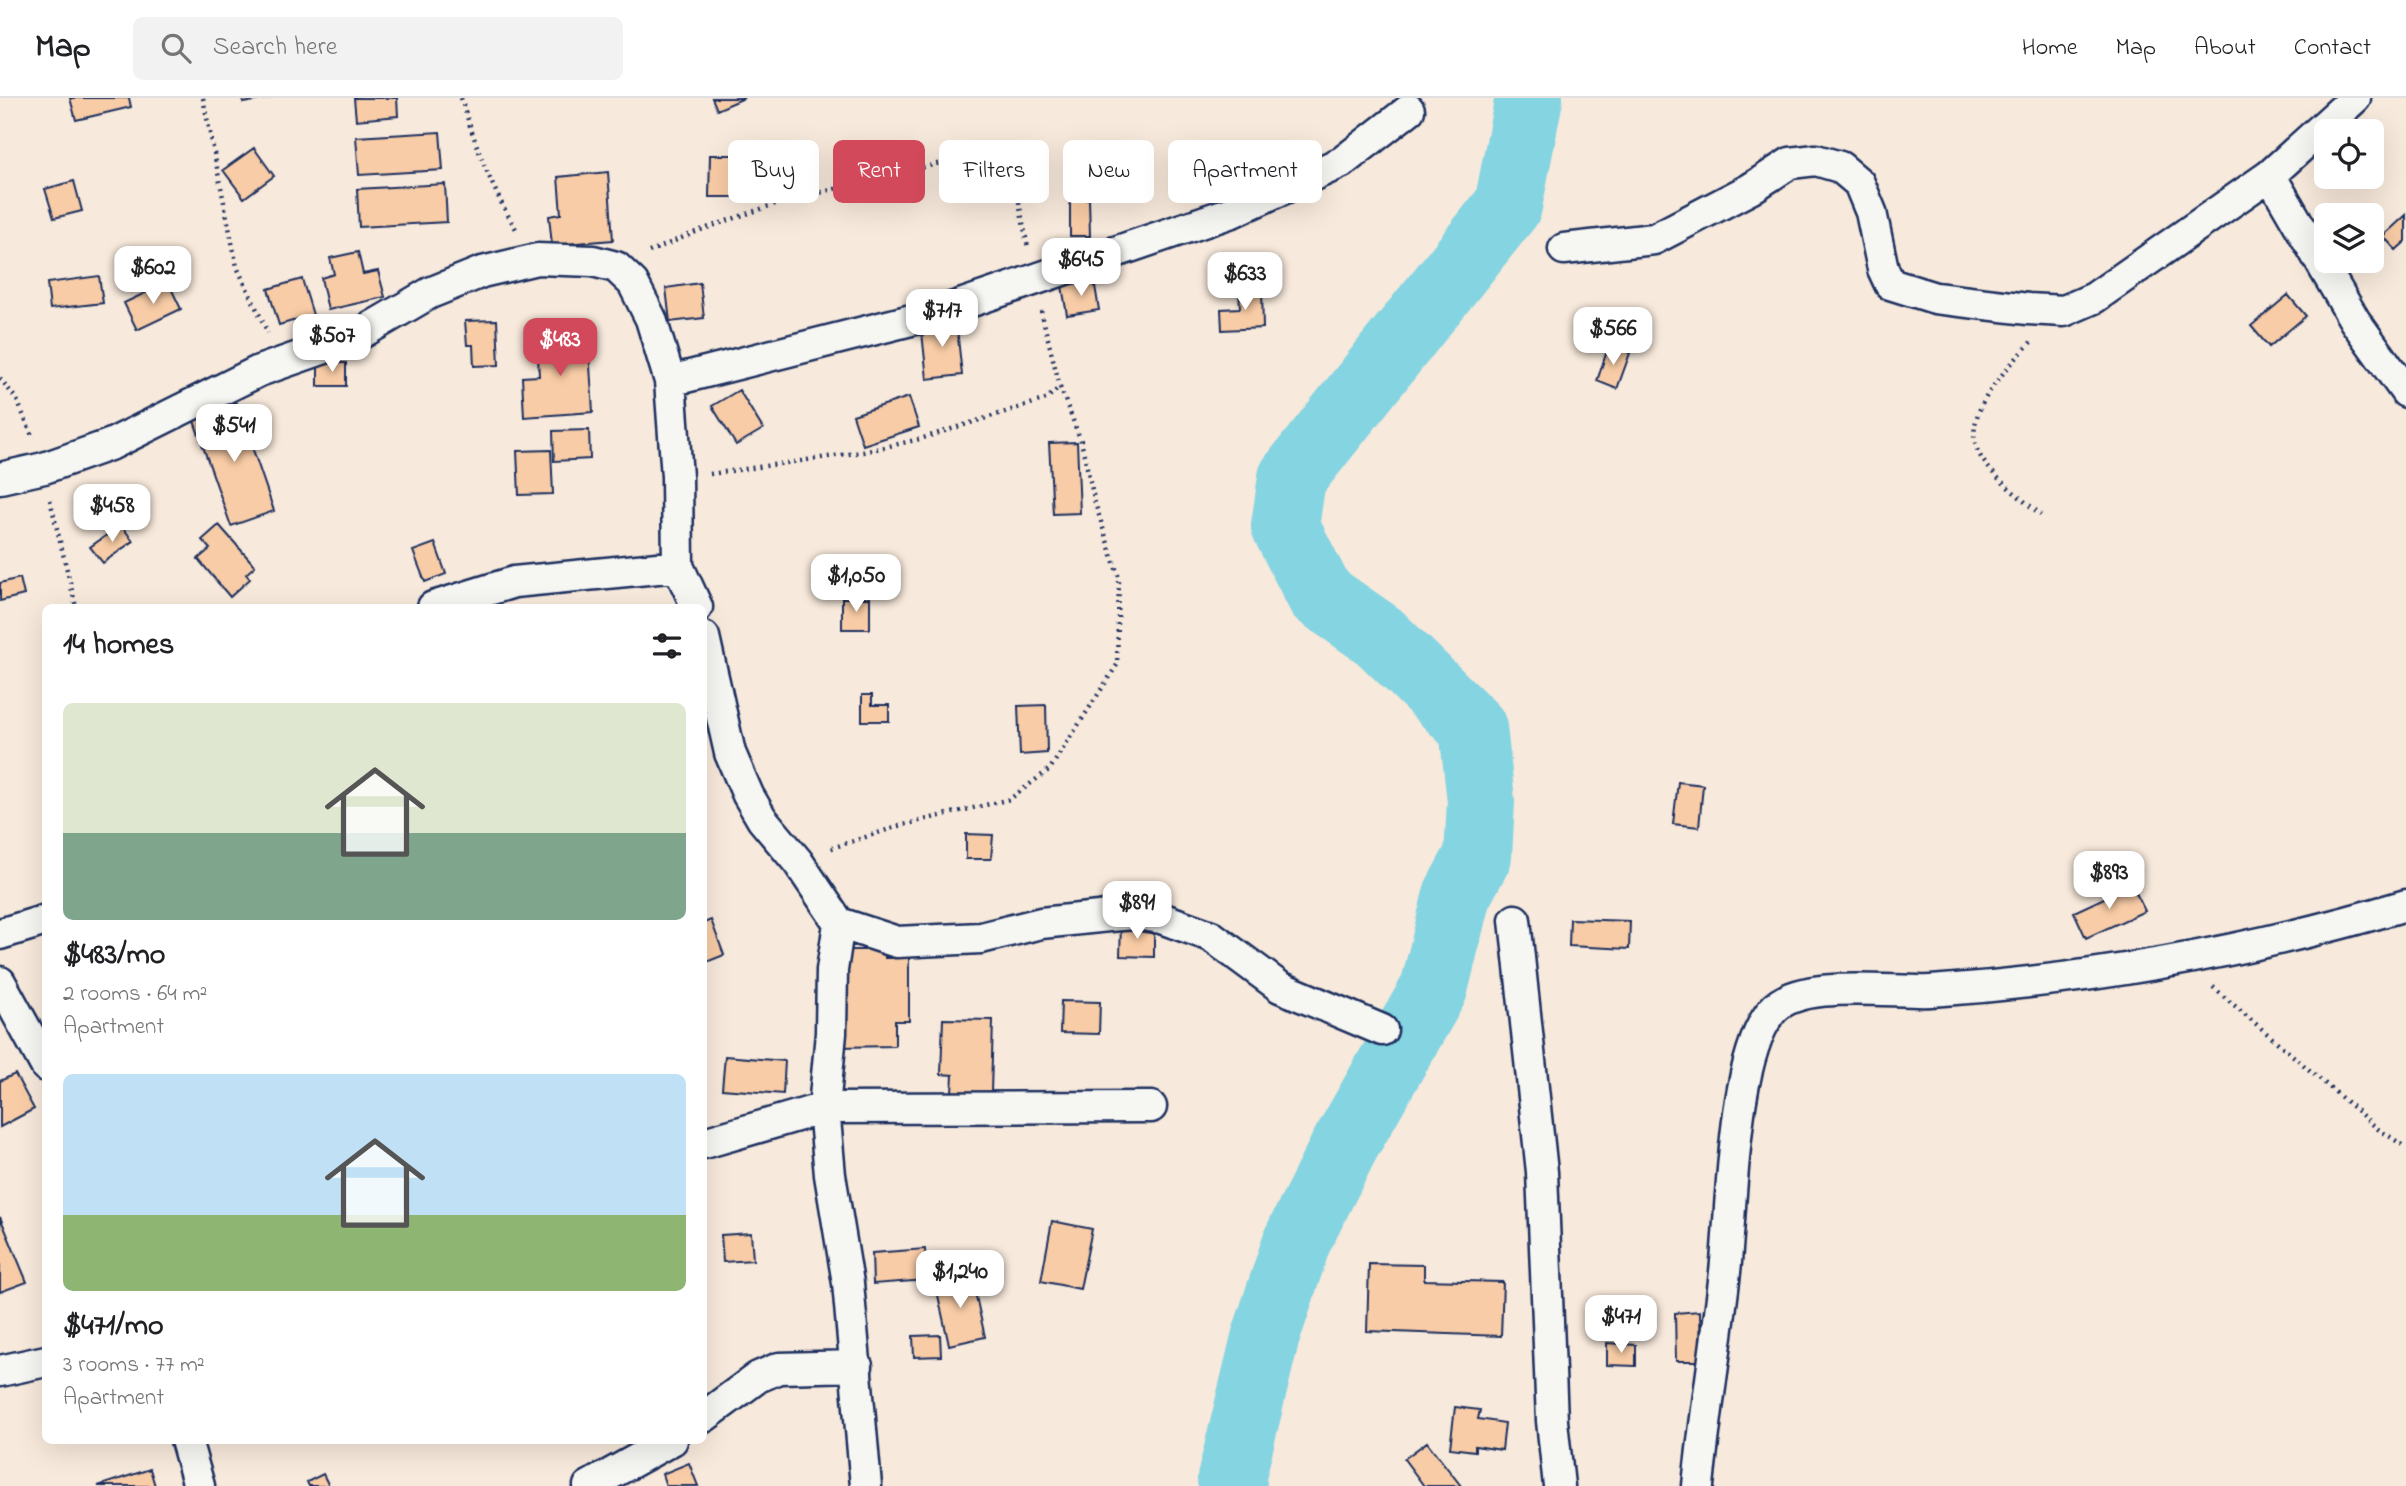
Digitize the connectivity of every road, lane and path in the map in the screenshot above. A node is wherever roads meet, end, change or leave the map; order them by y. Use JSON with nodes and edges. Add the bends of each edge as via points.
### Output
{"nodes":[{"id":1,"x":203,"y":98,"type":"edge"},
{"id":2,"x":461,"y":98,"type":"edge"},
{"id":3,"x":2355,"y":98,"type":"edge"},
{"id":4,"x":1409,"y":110,"type":"dead end"},
{"id":5,"x":2270,"y":175,"type":"junction"},
{"id":6,"x":1564,"y":249,"type":"dead end"},
{"id":7,"x":537,"y":259,"type":"junction"},
{"id":8,"x":616,"y":267,"type":"junction"},
{"id":9,"x":1034,"y":281,"type":"junction"},
{"id":10,"x":2064,"y":311,"type":"junction"},
{"id":11,"x":288,"y":363,"type":"junction"},
{"id":12,"x":0,"y":378,"type":"edge"},
{"id":13,"x":670,"y":381,"type":"junction"},
{"id":14,"x":1060,"y":387,"type":"junction"},
{"id":15,"x":2406,"y":392,"type":"edge"},
{"id":16,"x":44,"y":468,"type":"junction"},
{"id":17,"x":677,"y":477,"type":"junction"},
{"id":18,"x":0,"y":478,"type":"edge"},
{"id":19,"x":2041,"y":515,"type":"dead end"},
{"id":20,"x":678,"y":566,"type":"junction"},
{"id":21,"x":75,"y":604,"type":"edge"},
{"id":22,"x":443,"y":604,"type":"edge"},
{"id":23,"x":696,"y":604,"type":"edge"},
{"id":24,"x":707,"y":650,"type":"edge"},
{"id":25,"x":798,"y":862,"type":"junction"},
{"id":26,"x":2406,"y":905,"type":"edge"},
{"id":27,"x":1515,"y":920,"type":"dead end"},
{"id":28,"x":42,"y":921,"type":"edge"},
{"id":29,"x":839,"y":923,"type":"junction"},
{"id":30,"x":0,"y":934,"type":"edge"},
{"id":31,"x":2180,"y":959,"type":"junction"},
{"id":32,"x":0,"y":982,"type":"edge"},
{"id":33,"x":1382,"y":1030,"type":"dead end"},
{"id":34,"x":42,"y":1059,"type":"edge"},
{"id":35,"x":1150,"y":1107,"type":"dead end"},
{"id":36,"x":824,"y":1108,"type":"junction"},
{"id":37,"x":707,"y":1142,"type":"edge"},
{"id":38,"x":2406,"y":1147,"type":"edge"},
{"id":39,"x":42,"y":1362,"type":"edge"},
{"id":40,"x":857,"y":1367,"type":"junction"},
{"id":41,"x":0,"y":1371,"type":"edge"},
{"id":42,"x":707,"y":1415,"type":"edge"},
{"id":43,"x":187,"y":1444,"type":"edge"},
{"id":44,"x":665,"y":1444,"type":"edge"},
{"id":45,"x":199,"y":1486,"type":"edge"},
{"id":46,"x":589,"y":1486,"type":"edge"},
{"id":47,"x":866,"y":1486,"type":"edge"},
{"id":48,"x":1559,"y":1486,"type":"edge"},
{"id":49,"x":1698,"y":1486,"type":"edge"}],
"edges":[{"from":1,"to":11,"type":"path","via":[[237,267],[250,300]]},
{"from":2,"to":7,"type":"path","via":[[503,208]]},
{"from":3,"to":5,"type":"street"},
{"from":4,"to":9,"type":"street","via":[[1342,162],[1232,212]]},
{"from":5,"to":10,"type":"street","via":[[2094,298]]},
{"from":5,"to":15,"type":"street","via":[[2355,321]]},
{"from":6,"to":10,"type":"street","via":[[1654,239],[1790,163],[1816,160],[1840,167],[1859,183],[1890,284],[1935,298]]},
{"from":7,"to":8,"type":"street","via":[[593,261]]},
{"from":7,"to":11,"type":"street","via":[[482,272],[443,288],[353,338]]},
{"from":8,"to":9,"type":"path","via":[[698,230],[778,203],[961,159],[1001,160],[1014,182]]},
{"from":8,"to":13,"type":"street","via":[[634,283],[651,319]]},
{"from":9,"to":13,"type":"street","via":[[931,315]]},
{"from":9,"to":14,"type":"path"},
{"from":10,"to":19,"type":"path","via":[[2003,373],[1980,410],[1976,428],[1977,449],[1996,475]]},
{"from":11,"to":16,"type":"street","via":[[259,371],[112,444]]},
{"from":12,"to":16,"type":"path","via":[[17,400]]},
{"from":13,"to":17,"type":"street"},
{"from":14,"to":17,"type":"path","via":[[1046,399],[863,453]]},
{"from":14,"to":25,"type":"path","via":[[1081,441],[1119,579],[1117,665],[1050,769],[1010,799],[846,841]]},
{"from":16,"to":18,"type":"street"},
{"from":16,"to":21,"type":"path"},
{"from":17,"to":20,"type":"street"},
{"from":20,"to":22,"type":"street","via":[[514,582]]},
{"from":20,"to":23,"type":"street"},
{"from":24,"to":25,"type":"street","via":[[730,753],[762,819]]},
{"from":25,"to":29,"type":"street"},
{"from":26,"to":31,"type":"street","via":[[2342,925]]},
{"from":27,"to":48,"type":"street","via":[[1542,1172]]},
{"from":28,"to":30,"type":"street"},
{"from":29,"to":33,"type":"street","via":[[897,942],[981,938],[1041,923],[1109,916],[1161,918],[1211,936],[1280,987]]},
{"from":29,"to":36,"type":"street"},
{"from":31,"to":38,"type":"path","via":[[2378,1129]]},
{"from":31,"to":49,"type":"street","via":[[2022,984],[1797,995],[1772,1010],[1755,1042],[1740,1111]]},
{"from":32,"to":34,"type":"street"},
{"from":35,"to":36,"type":"street"},
{"from":36,"to":37,"type":"street"},
{"from":36,"to":40,"type":"street"},
{"from":39,"to":41,"type":"street"},
{"from":40,"to":42,"type":"street","via":[[779,1368],[758,1377]]},
{"from":40,"to":47,"type":"street"},
{"from":43,"to":45,"type":"street"},
{"from":44,"to":46,"type":"street"}]}
